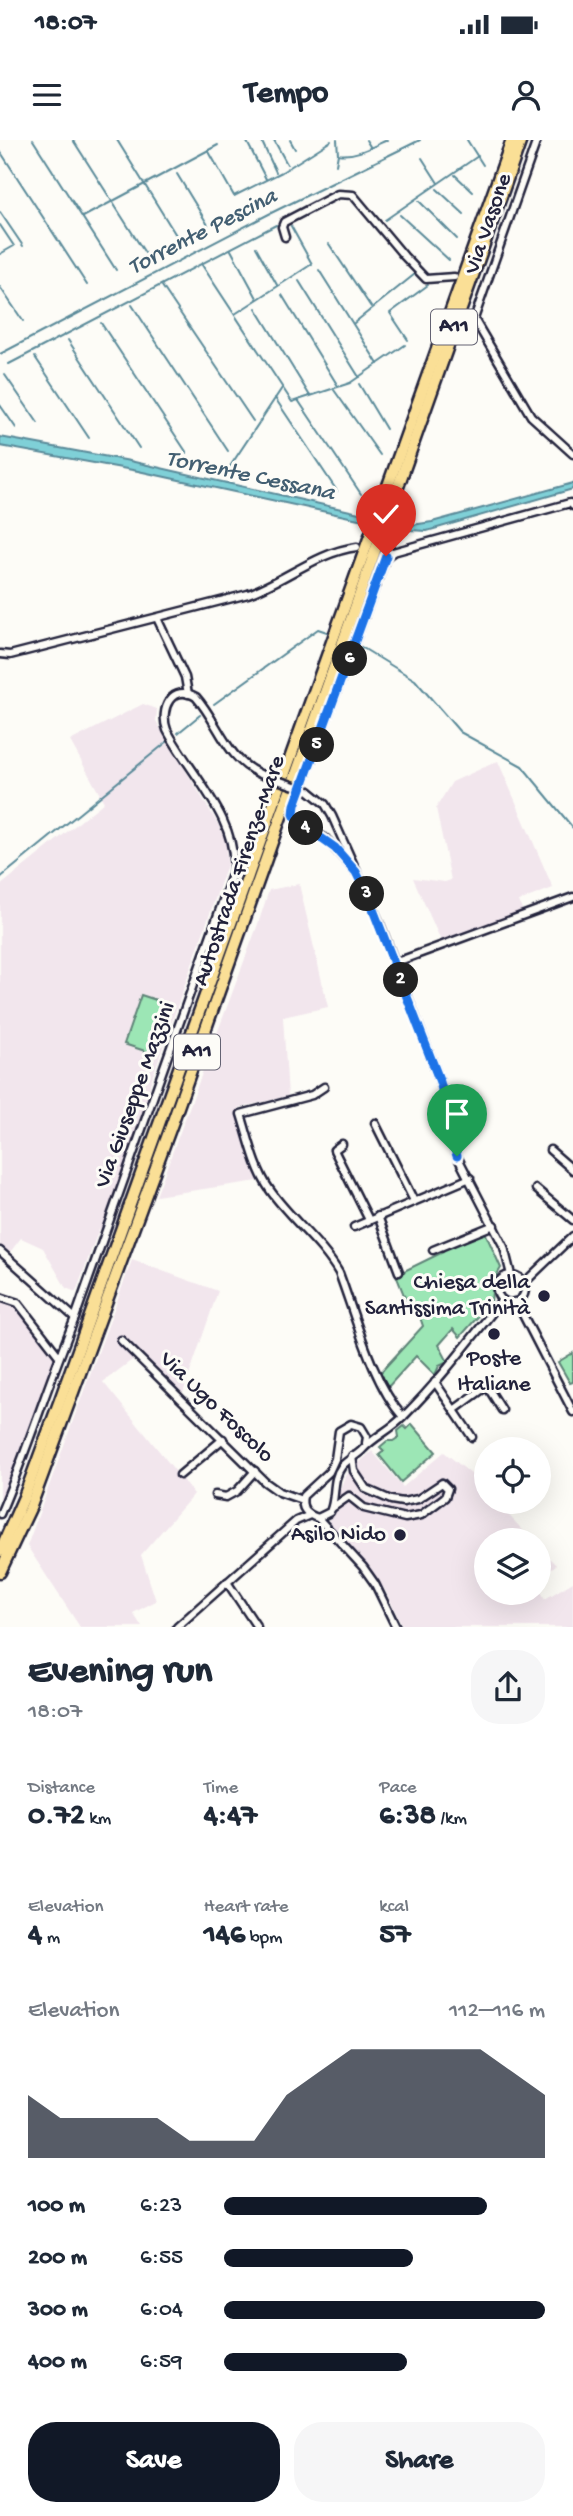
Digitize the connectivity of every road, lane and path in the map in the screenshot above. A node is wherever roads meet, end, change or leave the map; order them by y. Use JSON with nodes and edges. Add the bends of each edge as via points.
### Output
{"nodes":[{"id":1,"x":512,"y":140,"type":"edge"},
{"id":2,"x":521,"y":140,"type":"edge"},
{"id":3,"x":537,"y":140,"type":"edge"},
{"id":4,"x":285,"y":237,"type":"dead end"},
{"id":5,"x":454,"y":277,"type":"dead end"},
{"id":6,"x":477,"y":285,"type":"dead end"},
{"id":7,"x":485,"y":288,"type":"junction"},
{"id":8,"x":573,"y":454,"type":"edge"},
{"id":9,"x":573,"y":506,"type":"edge"},
{"id":10,"x":382,"y":514,"type":"junction"},
{"id":11,"x":378,"y":527,"type":"junction"},
{"id":12,"x":356,"y":547,"type":"tunnel mouth"},
{"id":13,"x":157,"y":618,"type":"junction"},
{"id":14,"x":0,"y":653,"type":"edge"},
{"id":15,"x":188,"y":694,"type":"junction"},
{"id":16,"x":356,"y":872,"type":"junction"},
{"id":17,"x":573,"y":897,"type":"edge"},
{"id":18,"x":394,"y":963,"type":"junction"},
{"id":19,"x":324,"y":1087,"type":"dead end"},
{"id":20,"x":375,"y":1123,"type":"dead end"},
{"id":21,"x":342,"y":1144,"type":"dead end"},
{"id":22,"x":550,"y":1150,"type":"dead end"},
{"id":23,"x":573,"y":1170,"type":"edge"},
{"id":24,"x":470,"y":1178,"type":"junction"},
{"id":25,"x":536,"y":1189,"type":"dead end"},
{"id":26,"x":414,"y":1201,"type":"junction"},
{"id":27,"x":378,"y":1216,"type":"junction"},
{"id":28,"x":369,"y":1220,"type":"junction"},
{"id":29,"x":573,"y":1220,"type":"edge"},
{"id":30,"x":494,"y":1225,"type":"junction"},
{"id":31,"x":354,"y":1227,"type":"dead end"},
{"id":32,"x":573,"y":1236,"type":"edge"},
{"id":33,"x":433,"y":1250,"type":"dead end"},
{"id":34,"x":0,"y":1251,"type":"edge"},
{"id":35,"x":399,"y":1272,"type":"dead end"},
{"id":36,"x":532,"y":1275,"type":"junction"},
{"id":37,"x":511,"y":1276,"type":"junction"},
{"id":38,"x":524,"y":1283,"type":"junction"},
{"id":39,"x":0,"y":1297,"type":"edge"},
{"id":40,"x":500,"y":1297,"type":"junction"},
{"id":41,"x":521,"y":1298,"type":"junction"},
{"id":42,"x":514,"y":1302,"type":"junction"},
{"id":43,"x":522,"y":1313,"type":"junction"},
{"id":44,"x":75,"y":1318,"type":"junction"},
{"id":45,"x":121,"y":1340,"type":"dead end"},
{"id":46,"x":59,"y":1356,"type":"junction"},
{"id":47,"x":435,"y":1382,"type":"junction"},
{"id":48,"x":454,"y":1410,"type":"junction"},
{"id":49,"x":502,"y":1410,"type":"dead end"},
{"id":50,"x":573,"y":1412,"type":"edge"},
{"id":51,"x":403,"y":1417,"type":"junction"},
{"id":52,"x":365,"y":1432,"type":"junction"},
{"id":53,"x":378,"y":1435,"type":"junction"},
{"id":54,"x":472,"y":1437,"type":"dead end"},
{"id":55,"x":223,"y":1439,"type":"junction"},
{"id":56,"x":366,"y":1443,"type":"junction"},
{"id":57,"x":352,"y":1456,"type":"junction"},
{"id":58,"x":255,"y":1471,"type":"junction"},
{"id":59,"x":180,"y":1475,"type":"dead end"},
{"id":60,"x":366,"y":1489,"type":"junction"},
{"id":61,"x":306,"y":1492,"type":"junction"},
{"id":62,"x":215,"y":1495,"type":"dead end"},
{"id":63,"x":290,"y":1495,"type":"junction"},
{"id":64,"x":407,"y":1501,"type":"junction"},
{"id":65,"x":303,"y":1504,"type":"junction"},
{"id":66,"x":360,"y":1504,"type":"junction"},
{"id":67,"x":330,"y":1512,"type":"junction"},
{"id":68,"x":0,"y":1514,"type":"edge"},
{"id":69,"x":314,"y":1516,"type":"junction"},
{"id":70,"x":409,"y":1518,"type":"junction"},
{"id":71,"x":296,"y":1521,"type":"junction"},
{"id":72,"x":329,"y":1531,"type":"junction"},
{"id":73,"x":0,"y":1551,"type":"edge"},
{"id":74,"x":0,"y":1572,"type":"edge"},
{"id":75,"x":227,"y":1582,"type":"junction"},
{"id":76,"x":180,"y":1626,"type":"edge"},
{"id":77,"x":257,"y":1627,"type":"edge"},
{"id":78,"x":396,"y":1627,"type":"edge"}],
"edges":[{"from":1,"to":10,"type":"highway","name":"Autostrada Firenze-Mare","number":"A11"},
{"from":2,"to":10,"type":"highway","name":"Autostrada Firenze-Mare","number":"A11"},
{"from":3,"to":7,"type":"street","name":"Via Vasone"},
{"from":4,"to":5,"type":"street","via":[[284,222],[338,194],[350,194],[426,279]]},
{"from":6,"to":7,"type":"street"},
{"from":7,"to":8,"type":"street","name":"Via Vasone","via":[[475,324],[531,415]]},
{"from":9,"to":16,"type":"street","via":[[570,503],[384,556],[294,814]]},
{"from":10,"to":11,"type":"highway","name":"Autostrada Firenze-Mare","number":"A11"},
{"from":11,"to":73,"type":"highway","name":"Autostrada Firenze-Mare","number":"A11","via":[[60,1400]]},
{"from":11,"to":74,"type":"highway","name":"Autostrada Firenze-Mare","number":"A11","via":[[173,1121],[31,1506]]},
{"from":12,"to":13,"type":"street","via":[[313,561],[248,594]]},
{"from":13,"to":14,"type":"street"},
{"from":13,"to":15,"type":"street","via":[[186,679]]},
{"from":15,"to":16,"type":"street","bridge":true,"via":[[199,701],[235,757],[248,768],[309,791],[326,804]]},
{"from":15,"to":44,"type":"street","name":"Via Giuseppe Mazzini","via":[[170,700],[164,722],[226,825],[233,844],[233,872]]},
{"from":16,"to":18,"type":"street"},
{"from":17,"to":18,"type":"street"},
{"from":18,"to":24,"type":"street","via":[[440,1082],[457,1156]]},
{"from":19,"to":51,"type":"street","via":[[312,1095],[241,1114],[270,1190],[339,1273],[379,1380]]},
{"from":20,"to":26,"type":"street"},
{"from":21,"to":28,"type":"street","via":[[334,1150]]},
{"from":22,"to":23,"type":"street"},
{"from":24,"to":26,"type":"street"},
{"from":24,"to":30,"type":"street"},
{"from":25,"to":29,"type":"street"},
{"from":26,"to":27,"type":"street"},
{"from":27,"to":28,"type":"street"},
{"from":27,"to":35,"type":"street"},
{"from":28,"to":31,"type":"street"},
{"from":30,"to":33,"type":"street"},
{"from":30,"to":37,"type":"street"},
{"from":32,"to":36,"type":"street"},
{"from":34,"to":44,"type":"street"},
{"from":36,"to":37,"type":"street"},
{"from":36,"to":38,"type":"street"},
{"from":37,"to":38,"type":"street"},
{"from":37,"to":40,"type":"street","via":[[497,1286]]},
{"from":38,"to":41,"type":"street"},
{"from":39,"to":46,"type":"street","via":[[18,1303]]},
{"from":40,"to":42,"type":"street"},
{"from":40,"to":47,"type":"street","via":[[486,1324]]},
{"from":41,"to":42,"type":"street"},
{"from":41,"to":43,"type":"street"},
{"from":42,"to":43,"type":"street"},
{"from":43,"to":50,"type":"street"},
{"from":44,"to":46,"type":"street","name":"Via Giuseppe Mazzini"},
{"from":45,"to":55,"type":"street","name":"Via Ugo Foscolo"},
{"from":46,"to":68,"type":"street","name":"Via Giuseppe Mazzini"},
{"from":47,"to":48,"type":"street"},
{"from":47,"to":51,"type":"street"},
{"from":48,"to":49,"type":"street","via":[[487,1386]]},
{"from":48,"to":54,"type":"street"},
{"from":51,"to":53,"type":"street"},
{"from":52,"to":53,"type":"street"},
{"from":52,"to":56,"type":"street"},
{"from":52,"to":61,"type":"street","via":[[356,1424],[339,1431],[328,1472]]},
{"from":53,"to":56,"type":"street"},
{"from":55,"to":58,"type":"street","name":"Via Ugo Foscolo"},
{"from":55,"to":59,"type":"street"},
{"from":56,"to":57,"type":"street"},
{"from":57,"to":60,"type":"street","via":[[354,1471]]},
{"from":57,"to":67,"type":"street","via":[[336,1476]]},
{"from":58,"to":62,"type":"street","via":[[237,1491],[226,1497]]},
{"from":58,"to":63,"type":"street","name":"Via Ugo Foscolo","via":[[279,1492]]},
{"from":60,"to":64,"type":"street","via":[[391,1500]]},
{"from":60,"to":66,"type":"street"},
{"from":61,"to":63,"type":"street"},
{"from":61,"to":65,"type":"street"},
{"from":63,"to":65,"type":"street","name":"Via Ugo Foscolo"},
{"from":64,"to":70,"type":"street"},
{"from":64,"to":70,"type":"street","via":[[442,1483],[448,1489],[446,1497]]},
{"from":65,"to":69,"type":"street"},
{"from":65,"to":71,"type":"street"},
{"from":66,"to":67,"type":"street","via":[[349,1496]]},
{"from":66,"to":70,"type":"street"},
{"from":67,"to":69,"type":"street"},
{"from":67,"to":72,"type":"street"},
{"from":69,"to":71,"type":"street"},
{"from":69,"to":72,"type":"street"},
{"from":71,"to":75,"type":"street"},
{"from":72,"to":78,"type":"street","via":[[375,1584]]},
{"from":75,"to":76,"type":"street"},
{"from":75,"to":77,"type":"street"}]}
